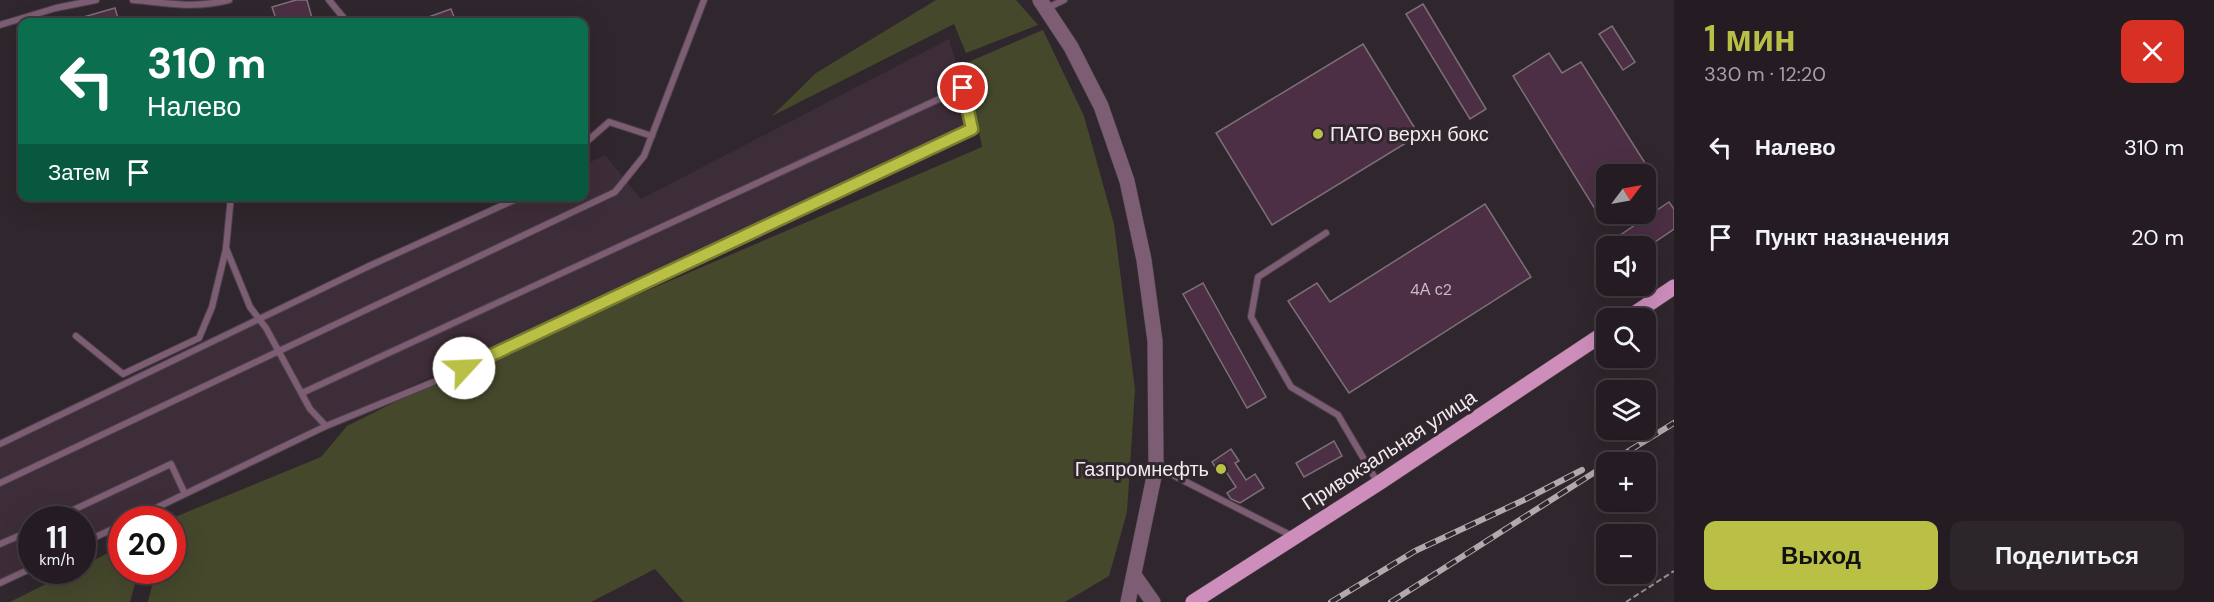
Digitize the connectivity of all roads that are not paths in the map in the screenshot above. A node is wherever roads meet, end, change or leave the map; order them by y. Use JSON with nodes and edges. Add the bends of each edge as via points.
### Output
{"nodes":[{"id":1,"x":96,"y":0,"type":"edge"},
{"id":2,"x":133,"y":0,"type":"edge"},
{"id":3,"x":229,"y":0,"type":"edge"},
{"id":4,"x":329,"y":0,"type":"edge"},
{"id":5,"x":704,"y":0,"type":"edge"},
{"id":6,"x":1064,"y":0,"type":"edge"},
{"id":7,"x":1043,"y":4,"type":"edge"},
{"id":8,"x":23,"y":18,"type":"edge"},
{"id":9,"x":344,"y":18,"type":"edge"},
{"id":10,"x":18,"y":20,"type":"edge"},
{"id":11,"x":0,"y":25,"type":"edge"},
{"id":12,"x":652,"y":136,"type":"junction"},
{"id":13,"x":588,"y":140,"type":"edge"},
{"id":14,"x":231,"y":201,"type":"edge"},
{"id":15,"x":512,"y":201,"type":"edge"},
{"id":16,"x":1326,"y":233,"type":"dead end"},
{"id":17,"x":226,"y":248,"type":"junction"},
{"id":18,"x":1674,"y":287,"type":"edge"},
{"id":19,"x":1643,"y":308,"type":"edge"},
{"id":20,"x":260,"y":320,"type":"junction"},
{"id":21,"x":76,"y":336,"type":"dead end"},
{"id":22,"x":1596,"y":339,"type":"edge"},
{"id":23,"x":278,"y":350,"type":"junction"},
{"id":24,"x":302,"y":393,"type":"junction"},
{"id":25,"x":326,"y":426,"type":"junction"},
{"id":26,"x":0,"y":444,"type":"edge"},
{"id":27,"x":1156,"y":467,"type":"junction"},
{"id":28,"x":0,"y":483,"type":"edge"},
{"id":29,"x":1378,"y":483,"type":"junction"},
{"id":30,"x":185,"y":494,"type":"junction"},
{"id":31,"x":82,"y":506,"type":"edge"},
{"id":32,"x":160,"y":506,"type":"edge"},
{"id":33,"x":18,"y":536,"type":"edge"},
{"id":34,"x":1294,"y":537,"type":"junction"},
{"id":35,"x":0,"y":544,"type":"edge"},
{"id":36,"x":1134,"y":574,"type":"junction"},
{"id":37,"x":18,"y":575,"type":"edge"},
{"id":38,"x":0,"y":583,"type":"edge"},
{"id":39,"x":1128,"y":602,"type":"edge"},
{"id":40,"x":1153,"y":602,"type":"edge"},
{"id":41,"x":1193,"y":602,"type":"edge"}],
"edges":[{"from":1,"to":8,"type":"lane"},
{"from":2,"to":3,"type":"lane","via":[[202,6]]},
{"from":4,"to":9,"type":"lane"},
{"from":5,"to":12,"type":"lane"},
{"from":6,"to":7,"type":"lane"},
{"from":7,"to":27,"type":"street","via":[[1071,47],[1101,106],[1127,181],[1144,260],[1155,341]]},
{"from":10,"to":11,"type":"lane"},
{"from":12,"to":13,"type":"lane","via":[[609,122]]},
{"from":12,"to":23,"type":"lane","via":[[644,156],[615,192]]},
{"from":14,"to":17,"type":"lane"},
{"from":15,"to":20,"type":"lane"},
{"from":16,"to":29,"type":"lane","via":[[1258,277],[1251,317],[1291,387],[1338,415]]},
{"from":17,"to":20,"type":"lane","via":[[250,307]]},
{"from":17,"to":21,"type":"lane","via":[[212,307],[199,338],[123,374]]},
{"from":18,"to":19,"type":"main road"},
{"from":20,"to":23,"type":"lane"},
{"from":20,"to":26,"type":"lane"},
{"from":22,"to":29,"type":"main road","name":"Привокзальная улица"},
{"from":23,"to":24,"type":"lane"},
{"from":23,"to":28,"type":"lane"},
{"from":24,"to":25,"type":"lane"},
{"from":24,"to":25,"type":"lane","via":[[963,88],[972,129],[443,378]]},
{"from":25,"to":30,"type":"lane"},
{"from":27,"to":34,"type":"lane"},
{"from":27,"to":36,"type":"street"},
{"from":29,"to":34,"type":"main road","name":"Привокзальная улица"},
{"from":30,"to":31,"type":"lane","via":[[171,464]]},
{"from":30,"to":32,"type":"lane"},
{"from":33,"to":35,"type":"lane"},
{"from":34,"to":41,"type":"main road","name":"Привокзальная улица"},
{"from":36,"to":39,"type":"street"},
{"from":36,"to":40,"type":"street"},
{"from":37,"to":38,"type":"lane"}]}
